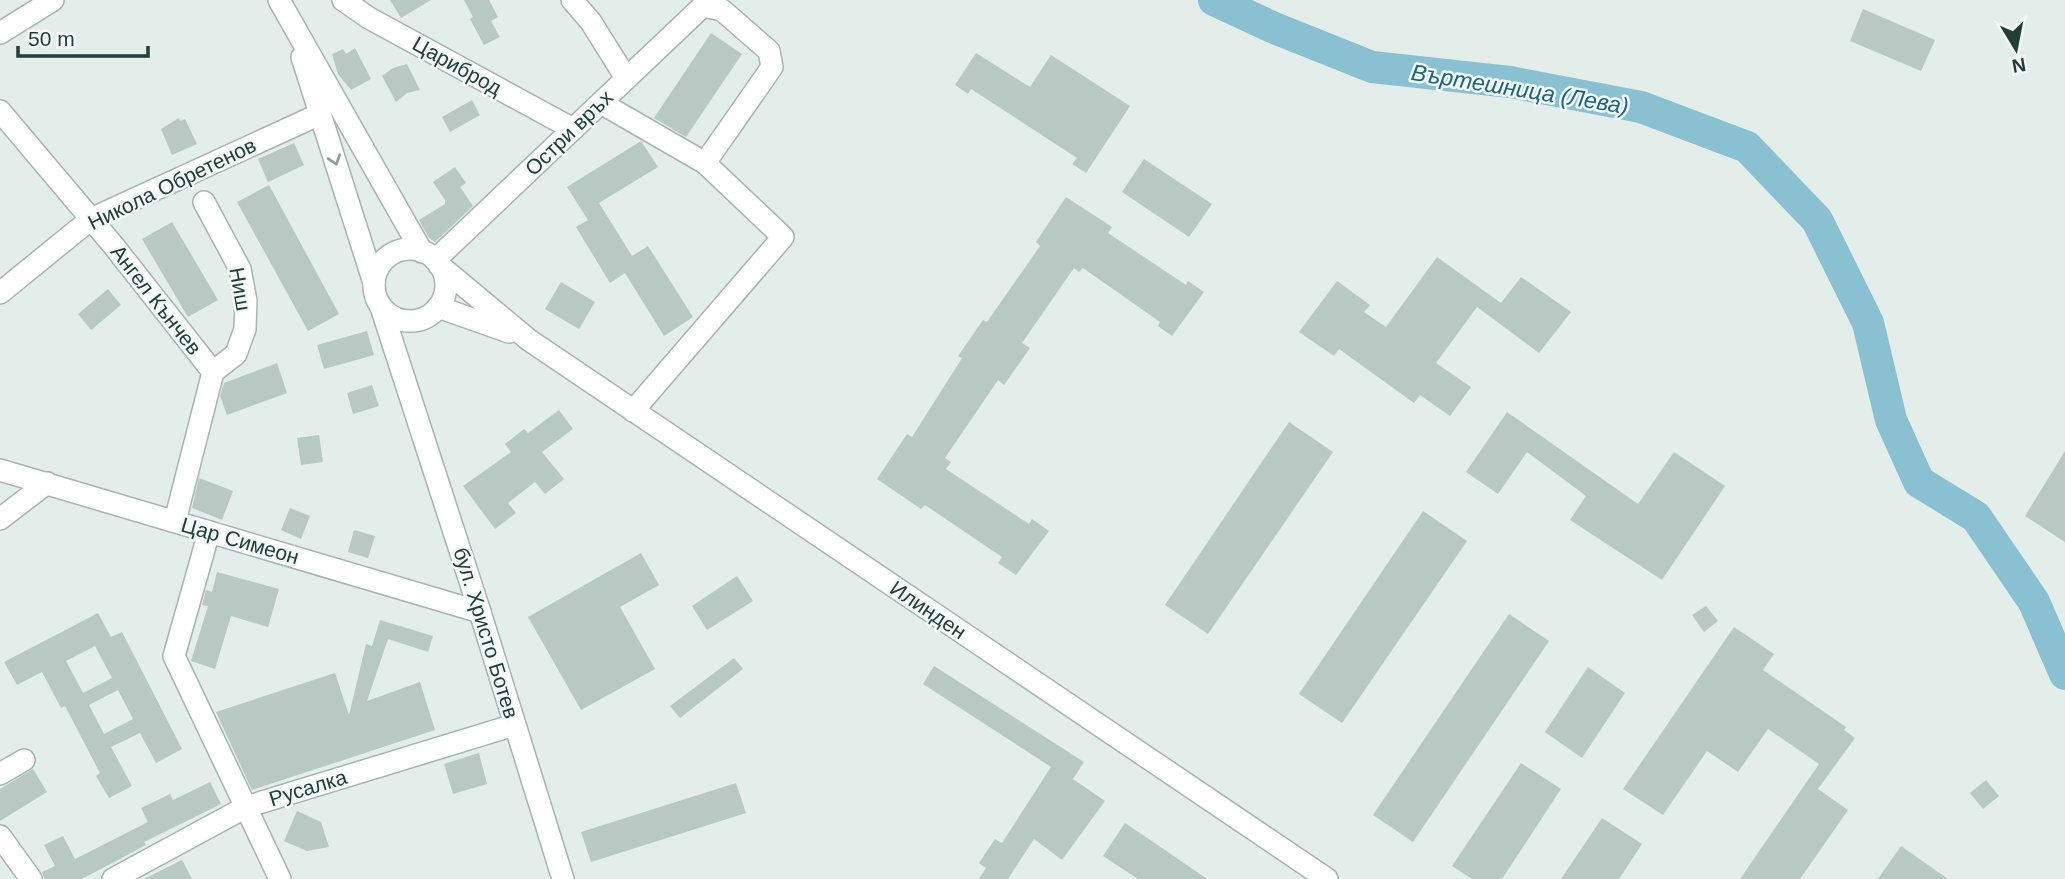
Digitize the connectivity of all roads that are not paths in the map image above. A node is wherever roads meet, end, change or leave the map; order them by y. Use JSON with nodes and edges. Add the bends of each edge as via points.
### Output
{"nodes":[{"id":1,"x":53,"y":0,"type":"edge"},
{"id":2,"x":279,"y":0,"type":"edge"},
{"id":3,"x":343,"y":0,"type":"edge"},
{"id":4,"x":572,"y":0,"type":"edge"},
{"id":5,"x":703,"y":3,"type":"edge"},
{"id":6,"x":293,"y":25,"type":"junction"},
{"id":7,"x":0,"y":33,"type":"edge"},
{"id":8,"x":626,"y":78,"type":"junction"},
{"id":9,"x":601,"y":103,"type":"junction"},
{"id":10,"x":0,"y":111,"type":"edge"},
{"id":11,"x":320,"y":114,"type":"junction"},
{"id":12,"x":573,"y":129,"type":"junction"},
{"id":13,"x":705,"y":163,"type":"junction"},
{"id":14,"x":204,"y":202,"type":"dead end"},
{"id":15,"x":91,"y":219,"type":"junction"},
{"id":16,"x":432,"y":259,"type":"junction"},
{"id":17,"x":374,"y":283,"type":"junction"},
{"id":18,"x":0,"y":293,"type":"edge"},
{"id":19,"x":381,"y":307,"type":"junction"},
{"id":20,"x":438,"y":307,"type":"junction"},
{"id":21,"x":420,"y":320,"type":"junction"},
{"id":22,"x":529,"y":340,"type":"junction"},
{"id":23,"x":213,"y":372,"type":"junction"},
{"id":24,"x":408,"y":386,"type":"junction"},
{"id":25,"x":633,"y":411,"type":"junction"},
{"id":26,"x":0,"y":470,"type":"edge"},
{"id":27,"x":47,"y":483,"type":"junction"},
{"id":28,"x":0,"y":519,"type":"edge"},
{"id":29,"x":175,"y":522,"type":"junction"},
{"id":30,"x":209,"y":532,"type":"junction"},
{"id":31,"x":481,"y":612,"type":"junction"},
{"id":32,"x":514,"y":725,"type":"junction"},
{"id":33,"x":24,"y":760,"type":"dead end"},
{"id":34,"x":0,"y":774,"type":"edge"},
{"id":35,"x":246,"y":807,"type":"junction"},
{"id":36,"x":0,"y":836,"type":"edge"},
{"id":37,"x":32,"y":879,"type":"edge"},
{"id":38,"x":113,"y":879,"type":"edge"},
{"id":39,"x":279,"y":879,"type":"edge"},
{"id":40,"x":563,"y":879,"type":"edge"},
{"id":41,"x":1327,"y":879,"type":"edge"}],
"edges":[{"from":1,"to":7,"type":"street"},
{"from":2,"to":6,"type":"street"},
{"from":3,"to":12,"type":"street","name":"Цариброд"},
{"from":4,"to":8,"type":"street"},
{"from":5,"to":8,"type":"street","name":"Остри връх"},
{"from":5,"to":13,"type":"street","via":[[722,10],[769,51],[772,67]]},
{"from":6,"to":11,"type":"street"},
{"from":6,"to":16,"type":"street"},
{"from":8,"to":9,"type":"street","name":"Остри връх"},
{"from":9,"to":12,"type":"street","name":"Остри връх"},
{"from":9,"to":13,"type":"street"},
{"from":10,"to":15,"type":"street","name":"Ангел Кънчев"},
{"from":11,"to":15,"type":"street","name":"Никола Обретенов"},
{"from":11,"to":17,"type":"street","one_way":true},
{"from":12,"to":16,"type":"street","name":"Остри връх"},
{"from":13,"to":25,"type":"street","via":[[783,237]]},
{"from":14,"to":23,"type":"street","name":"Ниш","via":[[240,269],[246,301],[245,328],[236,354]]},
{"from":15,"to":18,"type":"street","name":"Никола Обретенов"},
{"from":15,"to":23,"type":"street","name":"Ангел Кънчев"},
{"from":16,"to":17,"type":"street","via":[[406,250],[390,256],[379,267]]},
{"from":16,"to":20,"type":"street","via":[[445,286]]},
{"from":16,"to":22,"type":"street","name":"Илинден"},
{"from":17,"to":19,"type":"street"},
{"from":19,"to":21,"type":"street","via":[[398,319]]},
{"from":19,"to":24,"type":"street","name":"бул. Христо Ботев"},
{"from":20,"to":21,"type":"street"},
{"from":20,"to":22,"type":"street","name":"Илинден"},
{"from":21,"to":24,"type":"street","name":"бул. Христо Ботев","via":[[408,341]]},
{"from":22,"to":25,"type":"street","name":"Илинден"},
{"from":23,"to":29,"type":"street","name":"Ангел Кънчев"},
{"from":24,"to":31,"type":"street","name":"бул. Христо Ботев"},
{"from":25,"to":41,"type":"street","name":"Илинден"},
{"from":26,"to":27,"type":"street","name":"Цар Симеон"},
{"from":27,"to":28,"type":"street"},
{"from":27,"to":29,"type":"street","name":"Цар Симеон"},
{"from":29,"to":30,"type":"street","name":"Цар Симеон"},
{"from":30,"to":31,"type":"street","name":"Цар Симеон"},
{"from":30,"to":35,"type":"street","via":[[174,656]]},
{"from":31,"to":32,"type":"street","name":"бул. Христо Ботев"},
{"from":32,"to":35,"type":"street","name":"Русалка"},
{"from":32,"to":40,"type":"street","name":"бул. Христо Ботев"},
{"from":33,"to":34,"type":"street"},
{"from":35,"to":38,"type":"street","name":"Русалка"},
{"from":35,"to":39,"type":"street"},
{"from":36,"to":37,"type":"street"}]}
